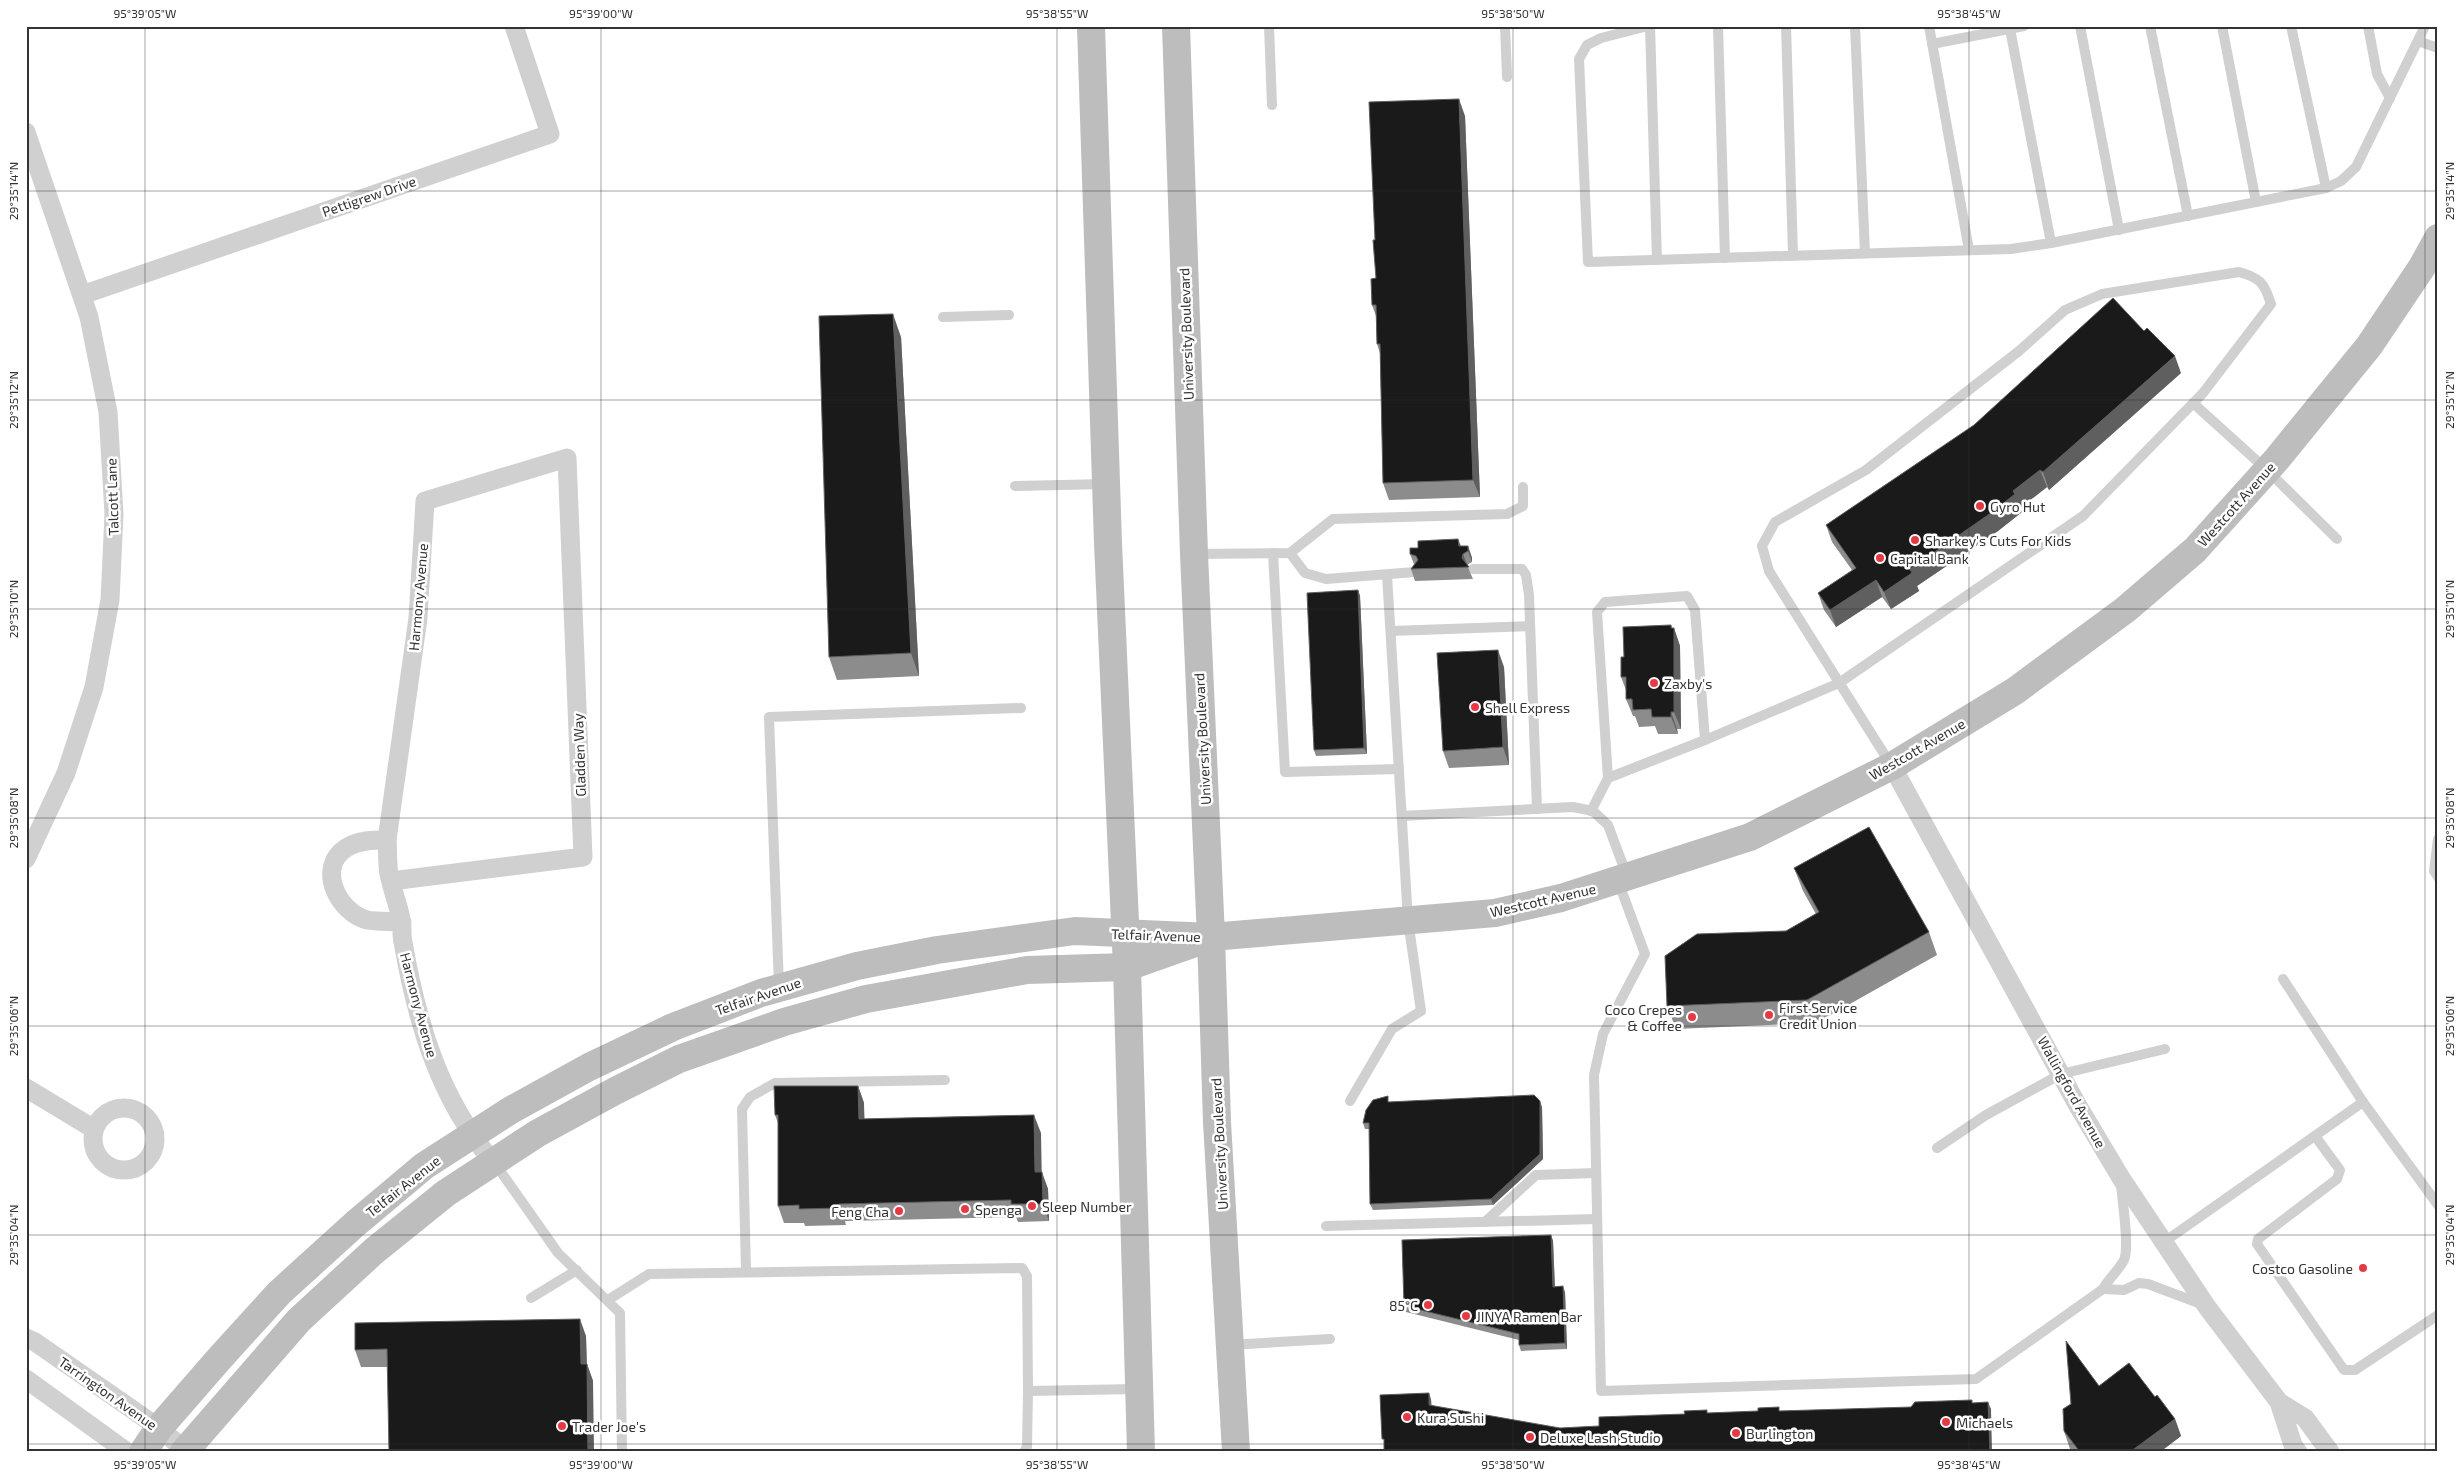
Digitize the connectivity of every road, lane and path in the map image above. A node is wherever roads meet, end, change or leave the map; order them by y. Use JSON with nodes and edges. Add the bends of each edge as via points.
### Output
{"nodes":[{"id":1,"x":514,"y":26,"type":"edge"},
{"id":2,"x":1091,"y":26,"type":"edge"},
{"id":3,"x":1176,"y":26,"type":"edge"},
{"id":4,"x":1269,"y":26,"type":"edge"},
{"id":5,"x":1505,"y":26,"type":"edge"},
{"id":6,"x":1649,"y":26,"type":"edge"},
{"id":7,"x":1718,"y":26,"type":"edge"},
{"id":8,"x":1786,"y":26,"type":"edge"},
{"id":9,"x":1854,"y":26,"type":"edge"},
{"id":10,"x":1929,"y":26,"type":"edge"},
{"id":11,"x":2024,"y":26,"type":"edge"},
{"id":12,"x":2080,"y":26,"type":"edge"},
{"id":13,"x":2150,"y":26,"type":"edge"},
{"id":14,"x":2222,"y":26,"type":"edge"},
{"id":15,"x":2291,"y":26,"type":"edge"},
{"id":16,"x":2368,"y":26,"type":"edge"},
{"id":17,"x":2425,"y":26,"type":"edge"},
{"id":18,"x":2010,"y":29,"type":"junction"},
{"id":19,"x":2418,"y":41,"type":"junction"},
{"id":20,"x":1932,"y":44,"type":"junction"},
{"id":21,"x":2438,"y":48,"type":"edge"},
{"id":22,"x":1508,"y":77,"type":"dead end"},
{"id":23,"x":2390,"y":98,"type":"junction"},
{"id":24,"x":1272,"y":105,"type":"dead end"},
{"id":25,"x":26,"y":132,"type":"edge"},
{"id":26,"x":2326,"y":188,"type":"junction"},
{"id":27,"x":2256,"y":202,"type":"junction"},
{"id":28,"x":2188,"y":216,"type":"junction"},
{"id":29,"x":2119,"y":230,"type":"junction"},
{"id":30,"x":2438,"y":238,"type":"edge"},
{"id":31,"x":2051,"y":243,"type":"junction"},
{"id":32,"x":1969,"y":250,"type":"junction"},
{"id":33,"x":1865,"y":253,"type":"junction"},
{"id":34,"x":1793,"y":256,"type":"junction"},
{"id":35,"x":1724,"y":258,"type":"junction"},
{"id":36,"x":1657,"y":260,"type":"junction"},
{"id":37,"x":82,"y":295,"type":"junction"},
{"id":38,"x":1009,"y":315,"type":"dead end"},
{"id":39,"x":943,"y":317,"type":"dead end"},
{"id":40,"x":2193,"y":404,"type":"junction"},
{"id":41,"x":567,"y":458,"type":"joint"},
{"id":42,"x":2267,"y":470,"type":"junction"},
{"id":43,"x":1106,"y":484,"type":"junction"},
{"id":44,"x":1015,"y":486,"type":"dead end"},
{"id":45,"x":1523,"y":487,"type":"dead end"},
{"id":46,"x":2337,"y":539,"type":"dead end"},
{"id":47,"x":1273,"y":553,"type":"junction"},
{"id":48,"x":1290,"y":553,"type":"junction"},
{"id":49,"x":1194,"y":554,"type":"junction"},
{"id":50,"x":1473,"y":569,"type":"dead end"},
{"id":51,"x":1415,"y":572,"type":"edge"},
{"id":52,"x":1387,"y":575,"type":"junction"},
{"id":53,"x":1530,"y":626,"type":"junction"},
{"id":54,"x":1391,"y":631,"type":"junction"},
{"id":55,"x":1839,"y":683,"type":"junction"},
{"id":56,"x":1021,"y":708,"type":"dead end"},
{"id":57,"x":1706,"y":740,"type":"junction"},
{"id":58,"x":1892,"y":766,"type":"junction"},
{"id":59,"x":1399,"y":769,"type":"junction"},
{"id":60,"x":1608,"y":778,"type":"junction"},
{"id":61,"x":1537,"y":809,"type":"junction"},
{"id":62,"x":1590,"y":811,"type":"junction"},
{"id":63,"x":1402,"y":816,"type":"junction"},
{"id":64,"x":2438,"y":838,"type":"edge"},
{"id":65,"x":387,"y":840,"type":"junction"},
{"id":66,"x":26,"y":859,"type":"edge"},
{"id":67,"x":2438,"y":877,"type":"edge"},
{"id":68,"x":1623,"y":880,"type":"junction"},
{"id":69,"x":391,"y":881,"type":"junction"},
{"id":70,"x":1408,"y":920,"type":"junction"},
{"id":71,"x":402,"y":922,"type":"junction"},
{"id":72,"x":1125,"y":934,"type":"junction"},
{"id":73,"x":1211,"y":937,"type":"junction"},
{"id":74,"x":1126,"y":967,"type":"junction"},
{"id":75,"x":2283,"y":979,"type":"dead end"},
{"id":76,"x":779,"y":988,"type":"junction"},
{"id":77,"x":2165,"y":1048,"type":"dead end"},
{"id":78,"x":2061,"y":1074,"type":"junction"},
{"id":79,"x":945,"y":1080,"type":"dead end"},
{"id":80,"x":26,"y":1088,"type":"edge"},
{"id":81,"x":1350,"y":1101,"type":"dead end"},
{"id":82,"x":2363,"y":1102,"type":"junction"},
{"id":83,"x":94,"y":1129,"type":"dead end"},
{"id":84,"x":471,"y":1136,"type":"junction"},
{"id":85,"x":2315,"y":1136,"type":"junction"},
{"id":86,"x":1937,"y":1148,"type":"dead end"},
{"id":87,"x":493,"y":1162,"type":"junction"},
{"id":88,"x":1596,"y":1173,"type":"junction"},
{"id":89,"x":2121,"y":1178,"type":"junction"},
{"id":90,"x":2438,"y":1205,"type":"edge"},
{"id":91,"x":1598,"y":1219,"type":"junction"},
{"id":92,"x":1486,"y":1222,"type":"junction"},
{"id":93,"x":1326,"y":1226,"type":"dead end"},
{"id":94,"x":2164,"y":1242,"type":"junction"},
{"id":95,"x":576,"y":1270,"type":"junction"},
{"id":96,"x":746,"y":1271,"type":"junction"},
{"id":97,"x":2103,"y":1289,"type":"junction"},
{"id":98,"x":531,"y":1298,"type":"dead end"},
{"id":99,"x":608,"y":1300,"type":"junction"},
{"id":100,"x":2207,"y":1307,"type":"junction"},
{"id":101,"x":2438,"y":1315,"type":"edge"},
{"id":102,"x":26,"y":1338,"type":"edge"},
{"id":103,"x":1330,"y":1339,"type":"dead end"},
{"id":104,"x":1229,"y":1345,"type":"junction"},
{"id":105,"x":26,"y":1379,"type":"edge"},
{"id":106,"x":1138,"y":1388,"type":"junction"},
{"id":107,"x":1028,"y":1391,"type":"junction"},
{"id":108,"x":2279,"y":1402,"type":"junction"},
{"id":109,"x":1139,"y":1418,"type":"junction"},
{"id":110,"x":160,"y":1428,"type":"junction"},
{"id":111,"x":186,"y":1451,"type":"edge"},
{"id":112,"x":127,"y":1452,"type":"edge"},
{"id":113,"x":143,"y":1452,"type":"edge"},
{"id":114,"x":622,"y":1452,"type":"edge"},
{"id":115,"x":1024,"y":1452,"type":"edge"},
{"id":116,"x":1141,"y":1452,"type":"edge"},
{"id":117,"x":1152,"y":1452,"type":"edge"},
{"id":118,"x":1236,"y":1452,"type":"edge"},
{"id":119,"x":2298,"y":1452,"type":"edge"},
{"id":120,"x":2330,"y":1452,"type":"edge"}],
"edges":[{"from":1,"to":37,"type":"street","name":"Pettigrew Drive","via":[[550,134]]},
{"from":2,"to":43,"type":"street"},
{"from":3,"to":49,"type":"street","name":"University Boulevard"},
{"from":4,"to":24,"type":"lane"},
{"from":5,"to":22,"type":"lane"},
{"from":6,"to":36,"type":"lane"},
{"from":6,"to":36,"type":"lane","via":[[1601,38],[1587,45],[1579,59],[1579,69],[1588,262]]},
{"from":7,"to":35,"type":"lane"},
{"from":8,"to":34,"type":"lane"},
{"from":9,"to":33,"type":"lane"},
{"from":10,"to":20,"type":"lane"},
{"from":11,"to":18,"type":"lane"},
{"from":12,"to":29,"type":"lane"},
{"from":13,"to":28,"type":"lane"},
{"from":14,"to":27,"type":"lane"},
{"from":15,"to":26,"type":"lane"},
{"from":16,"to":23,"type":"lane","via":[[2377,74]]},
{"from":17,"to":19,"type":"lane"},
{"from":18,"to":20,"type":"lane"},
{"from":18,"to":31,"type":"lane"},
{"from":19,"to":21,"type":"lane"},
{"from":19,"to":23,"type":"lane"},
{"from":20,"to":32,"type":"lane"},
{"from":23,"to":26,"type":"lane","via":[[2356,167],[2341,181]]},
{"from":25,"to":37,"type":"street","name":"Talcott Lane"},
{"from":26,"to":27,"type":"lane"},
{"from":27,"to":28,"type":"lane"},
{"from":28,"to":29,"type":"lane"},
{"from":29,"to":31,"type":"lane"},
{"from":30,"to":42,"type":"street","name":"Westcott Avenue","via":[[2426,269],[2370,346]]},
{"from":31,"to":32,"type":"lane","via":[[2011,249]]},
{"from":32,"to":33,"type":"lane"},
{"from":33,"to":34,"type":"lane"},
{"from":34,"to":35,"type":"lane"},
{"from":35,"to":36,"type":"lane"},
{"from":37,"to":66,"type":"street","name":"Talcott Lane","via":[[108,412],[114,514],[110,600],[94,687],[66,773]]},
{"from":38,"to":39,"type":"lane"},
{"from":40,"to":42,"type":"lane"},
{"from":40,"to":55,"type":"lane","via":[[2084,516]]},
{"from":40,"to":55,"type":"lane","via":[[2271,304],[2267,290],[2257,277],[2239,272],[2102,294],[2065,310],[2019,351],[1866,470],[1775,522],[1762,546],[1768,571]]},
{"from":41,"to":65,"type":"street","name":"Harmony Avenue","via":[[425,501],[418,618]]},
{"from":41,"to":69,"type":"street","name":"Gladden Way","via":[[583,857]]},
{"from":42,"to":46,"type":"lane"},
{"from":42,"to":58,"type":"street","name":"Westcott Avenue","via":[[2195,550],[2126,610],[2016,691]]},
{"from":43,"to":44,"type":"lane"},
{"from":43,"to":72,"type":"street"},
{"from":45,"to":48,"type":"lane","via":[[1523,506],[1508,514],[1333,519]]},
{"from":47,"to":48,"type":"lane"},
{"from":47,"to":49,"type":"lane"},
{"from":47,"to":59,"type":"lane","via":[[1285,772]]},
{"from":48,"to":52,"type":"lane","via":[[1305,572],[1326,578]]},
{"from":49,"to":73,"type":"street","name":"University Boulevard"},
{"from":50,"to":53,"type":"lane","via":[[1522,569],[1529,596]]},
{"from":51,"to":52,"type":"lane"},
{"from":52,"to":54,"type":"lane"},
{"from":53,"to":54,"type":"lane"},
{"from":53,"to":61,"type":"lane"},
{"from":54,"to":59,"type":"lane"},
{"from":55,"to":57,"type":"lane"},
{"from":55,"to":58,"type":"lane"},
{"from":56,"to":76,"type":"lane","via":[[769,717]]},
{"from":57,"to":60,"type":"lane"},
{"from":57,"to":60,"type":"lane","via":[[1695,610],[1687,596],[1605,602],[1597,612]]},
{"from":58,"to":68,"type":"street","name":"Westcott Avenue","via":[[1750,837]]},
{"from":58,"to":78,"type":"street","name":"Wallingford Avenue"},
{"from":59,"to":63,"type":"lane"},
{"from":60,"to":62,"type":"lane"},
{"from":61,"to":62,"type":"lane","via":[[1573,807]]},
{"from":61,"to":63,"type":"lane"},
{"from":62,"to":68,"type":"lane","via":[[1608,825]]},
{"from":63,"to":70,"type":"lane"},
{"from":64,"to":67,"type":"lane","via":[[2434,871]]},
{"from":65,"to":69,"type":"street","name":"Harmony Avenue"},
{"from":65,"to":71,"type":"street","via":[[365,840],[346,848],[336,860],[333,888],[339,902],[367,920]]},
{"from":68,"to":70,"type":"street","name":"Westcott Avenue","via":[[1495,912]]},
{"from":68,"to":88,"type":"lane","via":[[1645,954],[1603,1034],[1594,1075]]},
{"from":69,"to":71,"type":"street","name":"Harmony Avenue"},
{"from":70,"to":73,"type":"street","name":"Westcott Avenue"},
{"from":70,"to":81,"type":"lane","via":[[1421,1011],[1392,1029]]},
{"from":71,"to":84,"type":"street","name":"Harmony Avenue","via":[[403,943],[425,1038],[442,1085]]},
{"from":72,"to":73,"type":"street","name":"Telfair Avenue"},
{"from":72,"to":74,"type":"street"},
{"from":72,"to":76,"type":"street","name":"Telfair Avenue","via":[[1075,931],[937,950],[857,966]]},
{"from":73,"to":74,"type":"street","name":"Telfair Avenue"},
{"from":73,"to":104,"type":"street","name":"University Boulevard"},
{"from":74,"to":87,"type":"street","name":"Telfair Avenue","via":[[1027,970],[931,985],[784,1022],[679,1059],[615,1091]]},
{"from":74,"to":106,"type":"street"},
{"from":75,"to":82,"type":"lane"},
{"from":76,"to":84,"type":"street","name":"Telfair Avenue","via":[[673,1027],[597,1063]]},
{"from":77,"to":78,"type":"lane"},
{"from":78,"to":86,"type":"lane","via":[[1986,1115]]},
{"from":78,"to":89,"type":"street","name":"Wallingford Avenue"},
{"from":79,"to":96,"type":"lane","via":[[775,1083],[750,1097],[742,1109]]},
{"from":80,"to":83,"type":"street"},
{"from":82,"to":85,"type":"lane"},
{"from":82,"to":90,"type":"lane"},
{"from":84,"to":87,"type":"street","name":"Harmony Avenue"},
{"from":84,"to":110,"type":"street","name":"Telfair Avenue","via":[[424,1166],[354,1224],[279,1294]]},
{"from":85,"to":94,"type":"lane"},
{"from":85,"to":101,"type":"lane","via":[[2340,1170],[2337,1179],[2258,1239],[2257,1244],[2344,1370],[2355,1370]]},
{"from":87,"to":95,"type":"lane","via":[[558,1253]]},
{"from":87,"to":111,"type":"street","name":"Telfair Avenue","via":[[446,1193],[374,1251],[299,1320]]},
{"from":88,"to":91,"type":"lane"},
{"from":88,"to":92,"type":"lane","via":[[1536,1175]]},
{"from":89,"to":94,"type":"street","name":"Wallingford Avenue"},
{"from":89,"to":97,"type":"lane","via":[[2126,1252],[2119,1268]]},
{"from":91,"to":92,"type":"lane"},
{"from":91,"to":97,"type":"lane","via":[[1601,1391],[1976,1379]]},
{"from":92,"to":93,"type":"lane"},
{"from":94,"to":100,"type":"street","name":"Wallingford Avenue"},
{"from":95,"to":98,"type":"lane"},
{"from":95,"to":99,"type":"lane"},
{"from":96,"to":99,"type":"lane","via":[[649,1274]]},
{"from":96,"to":107,"type":"lane","via":[[1022,1268],[1027,1276]]},
{"from":97,"to":100,"type":"lane","via":[[2124,1290],[2139,1283],[2148,1284]]},
{"from":99,"to":114,"type":"lane","via":[[620,1313]]},
{"from":100,"to":108,"type":"street","name":"Wallingford Avenue"},
{"from":102,"to":110,"type":"street","name":"Tarrington Avenue"},
{"from":103,"to":104,"type":"lane"},
{"from":104,"to":118,"type":"street","name":"University Boulevard"},
{"from":105,"to":112,"type":"street"},
{"from":106,"to":107,"type":"lane"},
{"from":106,"to":109,"type":"street"},
{"from":107,"to":115,"type":"lane","via":[[1027,1447]]},
{"from":108,"to":119,"type":"street","name":"Wallingford Avenue"},
{"from":108,"to":120,"type":"street","name":"Wallingford Avenue","via":[[2305,1418]]},
{"from":109,"to":116,"type":"street"},
{"from":109,"to":117,"type":"street"},
{"from":110,"to":111,"type":"street","name":"Tarrington Avenue"},
{"from":110,"to":113,"type":"street","name":"Telfair Avenue"}]}
